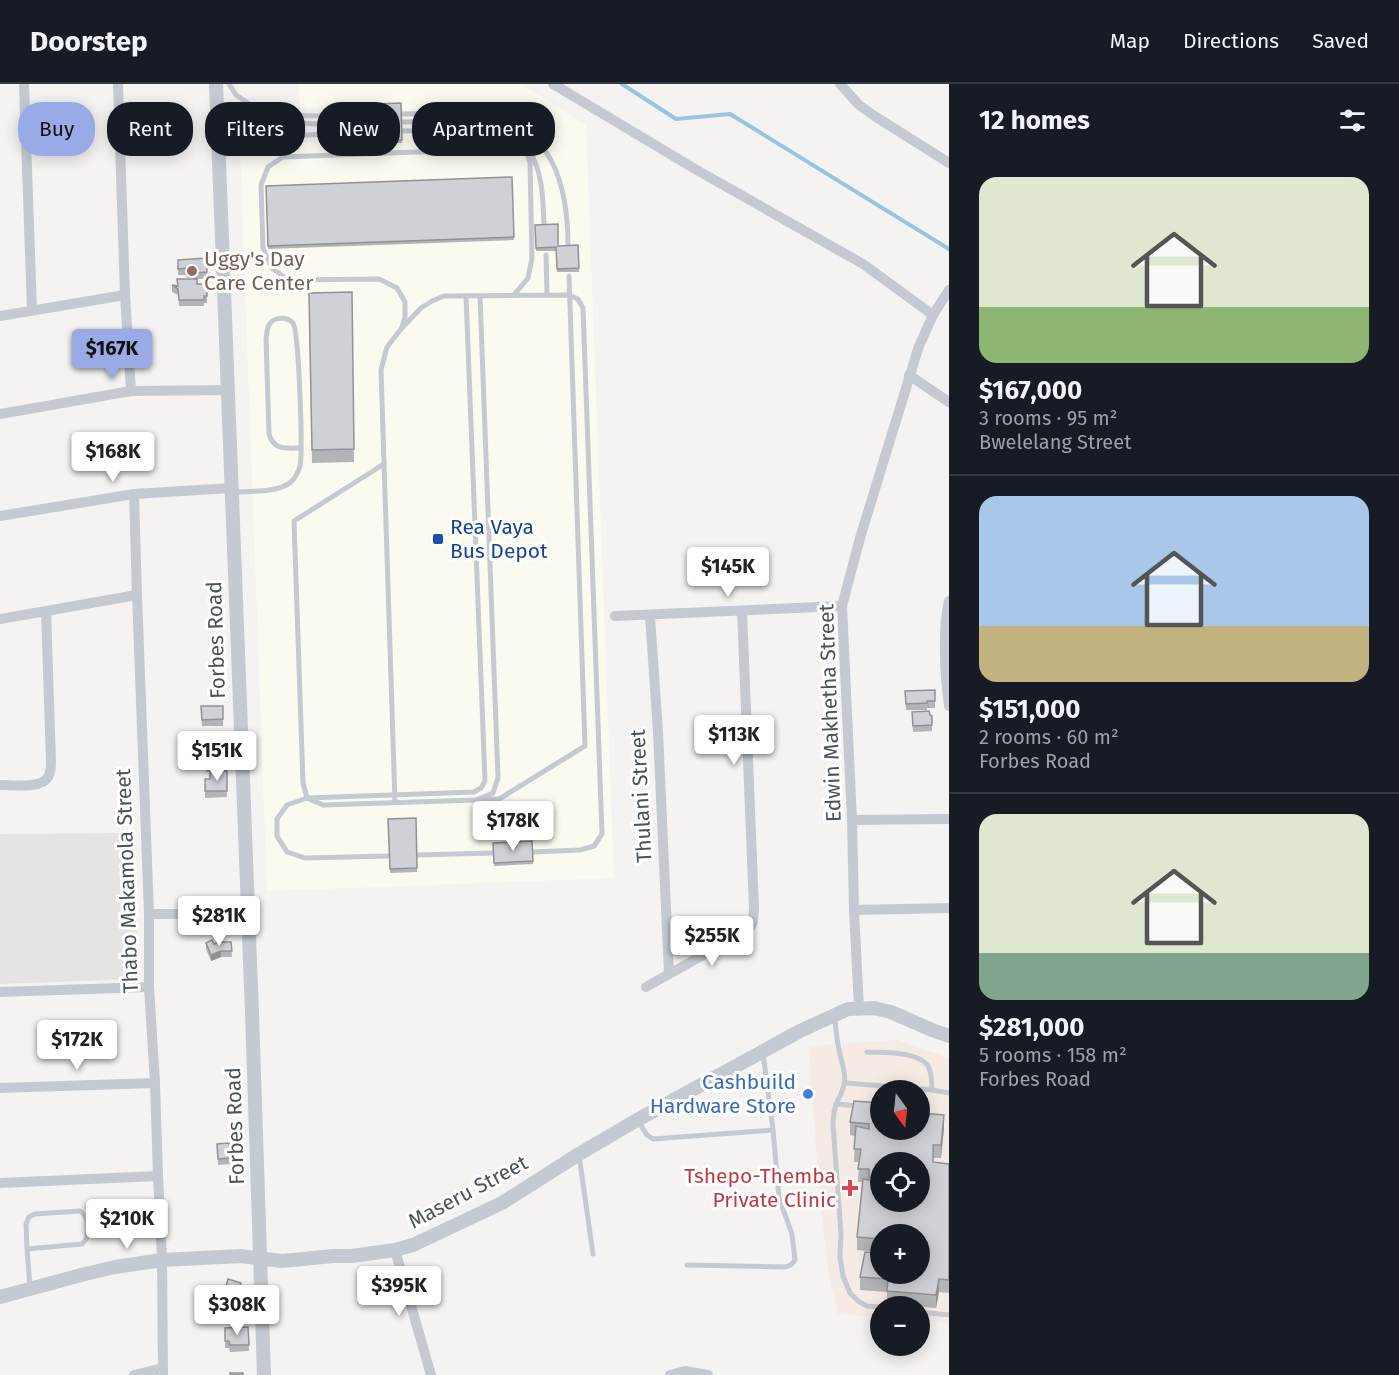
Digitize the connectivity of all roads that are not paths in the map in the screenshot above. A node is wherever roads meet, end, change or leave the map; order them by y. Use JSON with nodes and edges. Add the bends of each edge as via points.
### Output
{"nodes":[{"id":1,"x":24,"y":84,"type":"edge"},
{"id":2,"x":118,"y":84,"type":"edge"},
{"id":3,"x":216,"y":84,"type":"edge"},
{"id":4,"x":229,"y":84,"type":"edge"},
{"id":5,"x":553,"y":84,"type":"edge"},
{"id":6,"x":840,"y":84,"type":"edge"},
{"id":7,"x":217,"y":102,"type":"edge"},
{"id":8,"x":247,"y":102,"type":"edge"},
{"id":9,"x":402,"y":114,"type":"edge"},
{"id":10,"x":412,"y":114,"type":"edge"},
{"id":11,"x":403,"y":122,"type":"edge"},
{"id":12,"x":412,"y":122,"type":"edge"},
{"id":13,"x":403,"y":131,"type":"edge"},
{"id":14,"x":412,"y":131,"type":"edge"},
{"id":15,"x":412,"y":152,"type":"edge"},
{"id":16,"x":219,"y":156,"type":"edge"},
{"id":17,"x":223,"y":156,"type":"edge"},
{"id":18,"x":528,"y":156,"type":"edge"},
{"id":19,"x":532,"y":156,"type":"edge"},
{"id":20,"x":549,"y":156,"type":"edge"},
{"id":21,"x":219,"y":162,"type":"junction"},
{"id":22,"x":949,"y":163,"type":"edge"},
{"id":23,"x":544,"y":226,"type":"edge"},
{"id":24,"x":568,"y":246,"type":"edge"},
{"id":25,"x":546,"y":255,"type":"dead end"},
{"id":26,"x":569,"y":276,"type":"dead end"},
{"id":27,"x":949,"y":290,"type":"edge"},
{"id":28,"x":125,"y":295,"type":"junction"},
{"id":29,"x":514,"y":295,"type":"junction"},
{"id":30,"x":547,"y":295,"type":"junction"},
{"id":31,"x":569,"y":295,"type":"junction"},
{"id":32,"x":466,"y":296,"type":"junction"},
{"id":33,"x":480,"y":296,"type":"junction"},
{"id":34,"x":32,"y":310,"type":"junction"},
{"id":35,"x":933,"y":315,"type":"junction"},
{"id":36,"x":0,"y":316,"type":"edge"},
{"id":37,"x":401,"y":329,"type":"junction"},
{"id":38,"x":909,"y":375,"type":"junction"},
{"id":39,"x":228,"y":390,"type":"junction"},
{"id":40,"x":131,"y":391,"type":"junction"},
{"id":41,"x":949,"y":402,"type":"edge"},
{"id":42,"x":0,"y":414,"type":"edge"},
{"id":43,"x":301,"y":448,"type":"junction"},
{"id":44,"x":384,"y":464,"type":"junction"},
{"id":45,"x":231,"y":490,"type":"junction"},
{"id":46,"x":134,"y":494,"type":"junction"},
{"id":47,"x":0,"y":516,"type":"edge"},
{"id":48,"x":137,"y":595,"type":"junction"},
{"id":49,"x":949,"y":601,"type":"edge"},
{"id":50,"x":842,"y":606,"type":"junction"},
{"id":51,"x":46,"y":611,"type":"junction"},
{"id":52,"x":742,"y":611,"type":"junction"},
{"id":53,"x":615,"y":616,"type":"dead end"},
{"id":54,"x":650,"y":616,"type":"junction"},
{"id":55,"x":0,"y":619,"type":"edge"},
{"id":56,"x":949,"y":706,"type":"edge"},
{"id":57,"x":0,"y":785,"type":"edge"},
{"id":58,"x":394,"y":795,"type":"junction"},
{"id":59,"x":307,"y":798,"type":"junction"},
{"id":60,"x":476,"y":800,"type":"junction"},
{"id":61,"x":395,"y":802,"type":"junction"},
{"id":62,"x":949,"y":819,"type":"edge"},
{"id":63,"x":852,"y":820,"type":"junction"},
{"id":64,"x":533,"y":852,"type":"edge"},
{"id":65,"x":492,"y":853,"type":"edge"},
{"id":66,"x":418,"y":855,"type":"edge"},
{"id":67,"x":388,"y":856,"type":"edge"},
{"id":68,"x":949,"y":908,"type":"edge"},
{"id":69,"x":854,"y":910,"type":"junction"},
{"id":70,"x":149,"y":914,"type":"junction"},
{"id":71,"x":248,"y":914,"type":"junction"},
{"id":72,"x":669,"y":974,"type":"junction"},
{"id":73,"x":149,"y":987,"type":"junction"},
{"id":74,"x":646,"y":987,"type":"dead end"},
{"id":75,"x":0,"y":992,"type":"edge"},
{"id":76,"x":859,"y":1008,"type":"junction"},
{"id":77,"x":834,"y":1015,"type":"junction"},
{"id":78,"x":949,"y":1036,"type":"edge"},
{"id":79,"x":763,"y":1051,"type":"junction"},
{"id":80,"x":867,"y":1052,"type":"dead end"},
{"id":81,"x":155,"y":1083,"type":"junction"},
{"id":82,"x":846,"y":1083,"type":"junction"},
{"id":83,"x":0,"y":1088,"type":"edge"},
{"id":84,"x":932,"y":1090,"type":"junction"},
{"id":85,"x":949,"y":1093,"type":"edge"},
{"id":86,"x":836,"y":1104,"type":"junction"},
{"id":87,"x":867,"y":1107,"type":"edge"},
{"id":88,"x":637,"y":1120,"type":"junction"},
{"id":89,"x":773,"y":1130,"type":"junction"},
{"id":90,"x":579,"y":1154,"type":"junction"},
{"id":91,"x":158,"y":1176,"type":"junction"},
{"id":92,"x":0,"y":1183,"type":"edge"},
{"id":93,"x":27,"y":1249,"type":"junction"},
{"id":94,"x":394,"y":1250,"type":"junction"},
{"id":95,"x":593,"y":1254,"type":"dead end"},
{"id":96,"x":259,"y":1259,"type":"junction"},
{"id":97,"x":162,"y":1260,"type":"junction"},
{"id":98,"x":687,"y":1265,"type":"dead end"},
{"id":99,"x":31,"y":1288,"type":"junction"},
{"id":100,"x":0,"y":1297,"type":"edge"},
{"id":101,"x":870,"y":1306,"type":"edge"},
{"id":102,"x":930,"y":1313,"type":"edge"},
{"id":103,"x":949,"y":1315,"type":"edge"},
{"id":104,"x":163,"y":1371,"type":"edge"},
{"id":105,"x":134,"y":1375,"type":"edge"},
{"id":106,"x":264,"y":1375,"type":"edge"},
{"id":107,"x":430,"y":1375,"type":"edge"},
{"id":108,"x":670,"y":1375,"type":"edge"},
{"id":109,"x":708,"y":1375,"type":"edge"}],
"edges":[{"from":1,"to":34,"type":"street"},
{"from":2,"to":28,"type":"street"},
{"from":3,"to":7,"type":"street","name":"Forbes Road"},
{"from":4,"to":8,"type":"lane"},
{"from":5,"to":35,"type":"street","via":[[695,170],[863,264]]},
{"from":6,"to":22,"type":"street","via":[[859,105]]},
{"from":9,"to":10,"type":"lane"},
{"from":11,"to":12,"type":"lane"},
{"from":13,"to":14,"type":"lane"},
{"from":15,"to":37,"type":"lane","via":[[283,157],[268,167],[261,185],[263,248],[272,268],[288,280],[379,279],[397,288],[405,302]]},
{"from":16,"to":21,"type":"street","name":"Forbes Road"},
{"from":17,"to":21,"type":"lane"},
{"from":18,"to":29,"type":"lane","via":[[532,258],[528,278]]},
{"from":19,"to":23,"type":"lane","via":[[540,176]]},
{"from":20,"to":24,"type":"lane","via":[[565,205]]},
{"from":21,"to":39,"type":"street","name":"Forbes Road"},
{"from":25,"to":30,"type":"lane"},
{"from":26,"to":31,"type":"lane"},
{"from":27,"to":35,"type":"street","name":"Edwin Makhetha Street"},
{"from":28,"to":34,"type":"street"},
{"from":28,"to":40,"type":"street"},
{"from":29,"to":30,"type":"lane"},
{"from":29,"to":33,"type":"lane"},
{"from":30,"to":31,"type":"lane"},
{"from":31,"to":60,"type":"lane","via":[[585,746],[499,799]]},
{"from":31,"to":64,"type":"lane","via":[[578,299],[583,308],[602,834],[594,846],[580,850]]},
{"from":32,"to":33,"type":"lane"},
{"from":32,"to":37,"type":"lane","via":[[444,296],[432,301]]},
{"from":32,"to":58,"type":"lane","via":[[485,781],[474,792]]},
{"from":33,"to":60,"type":"lane","via":[[498,778],[493,794]]},
{"from":34,"to":36,"type":"street"},
{"from":35,"to":38,"type":"street","name":"Edwin Makhetha Street"},
{"from":37,"to":44,"type":"lane","via":[[387,347],[381,370]]},
{"from":38,"to":41,"type":"street"},
{"from":38,"to":50,"type":"street","name":"Edwin Makhetha Street"},
{"from":39,"to":40,"type":"street"},
{"from":39,"to":45,"type":"street","name":"Forbes Road"},
{"from":40,"to":42,"type":"street"},
{"from":43,"to":43,"type":"lane","via":[[278,447],[269,434],[266,338],[270,322],[275,319],[290,320],[295,328]]},
{"from":43,"to":45,"type":"lane","via":[[297,474],[286,485],[276,489]]},
{"from":44,"to":58,"type":"lane"},
{"from":44,"to":59,"type":"lane","via":[[294,521],[303,783]]},
{"from":45,"to":46,"type":"street"},
{"from":45,"to":71,"type":"street","name":"Forbes Road"},
{"from":46,"to":47,"type":"street"},
{"from":46,"to":48,"type":"street","name":"Thabo Makamola Street"},
{"from":48,"to":51,"type":"street"},
{"from":48,"to":70,"type":"street","name":"Thabo Makamola Street"},
{"from":49,"to":56,"type":"street","via":[[945,631]]},
{"from":50,"to":52,"type":"street"},
{"from":50,"to":63,"type":"street","name":"Edwin Makhetha Street"},
{"from":51,"to":55,"type":"street"},
{"from":51,"to":57,"type":"street","via":[[50,774],[40,784]]},
{"from":52,"to":54,"type":"street"},
{"from":52,"to":72,"type":"street","via":[[753,922],[740,935]]},
{"from":53,"to":54,"type":"street"},
{"from":54,"to":72,"type":"street","name":"Thulani Street"},
{"from":58,"to":59,"type":"lane"},
{"from":58,"to":61,"type":"lane"},
{"from":59,"to":61,"type":"lane","via":[[323,805]]},
{"from":59,"to":67,"type":"lane","via":[[287,805],[277,819],[277,836],[286,852],[305,858]]},
{"from":60,"to":61,"type":"lane"},
{"from":62,"to":63,"type":"street"},
{"from":63,"to":69,"type":"street","name":"Edwin Makhetha Street"},
{"from":65,"to":66,"type":"lane"},
{"from":68,"to":69,"type":"street"},
{"from":69,"to":76,"type":"street","name":"Edwin Makhetha Street"},
{"from":70,"to":71,"type":"street"},
{"from":70,"to":73,"type":"street","name":"Thabo Makamola Street"},
{"from":71,"to":96,"type":"street","name":"Forbes Road"},
{"from":72,"to":74,"type":"street"},
{"from":73,"to":75,"type":"street"},
{"from":73,"to":81,"type":"street","name":"Thabo Makamola Street"},
{"from":76,"to":77,"type":"street","name":"Maseru Street"},
{"from":76,"to":78,"type":"street","name":"Maseru Street","via":[[891,1012]]},
{"from":77,"to":79,"type":"street","name":"Maseru Street"},
{"from":77,"to":82,"type":"lane"},
{"from":79,"to":88,"type":"street","name":"Maseru Street"},
{"from":79,"to":89,"type":"lane"},
{"from":80,"to":84,"type":"lane","via":[[920,1058],[932,1076]]},
{"from":81,"to":83,"type":"street"},
{"from":81,"to":91,"type":"street","name":"Thabo Makamola Street"},
{"from":82,"to":84,"type":"lane"},
{"from":82,"to":86,"type":"lane"},
{"from":84,"to":85,"type":"lane"},
{"from":86,"to":87,"type":"lane"},
{"from":86,"to":101,"type":"lane","via":[[833,1124],[843,1276],[850,1293]]},
{"from":88,"to":89,"type":"lane","via":[[653,1139]]},
{"from":88,"to":90,"type":"street","name":"Maseru Street"},
{"from":89,"to":98,"type":"lane","via":[[779,1198],[792,1234],[795,1260],[785,1267]]},
{"from":90,"to":94,"type":"street","name":"Maseru Street","via":[[502,1203]]},
{"from":90,"to":95,"type":"lane"},
{"from":91,"to":92,"type":"street"},
{"from":91,"to":97,"type":"street","name":"Thabo Makamola Street"},
{"from":93,"to":93,"type":"lane","via":[[29,1217],[80,1211],[85,1214],[87,1238],[81,1244]]},
{"from":93,"to":99,"type":"lane"},
{"from":94,"to":96,"type":"street","name":"Maseru Street","via":[[282,1261]]},
{"from":94,"to":107,"type":"street"},
{"from":96,"to":97,"type":"street","name":"Maseru Street","via":[[241,1256]]},
{"from":96,"to":106,"type":"street","name":"Forbes Road"},
{"from":97,"to":99,"type":"street","name":"Maseru Street"},
{"from":97,"to":104,"type":"street","name":"Thabo Makamola Street"},
{"from":99,"to":100,"type":"street","name":"Maseru Street"},
{"from":102,"to":103,"type":"lane"},
{"from":104,"to":105,"type":"street"},
{"from":108,"to":109,"type":"street"}]}
